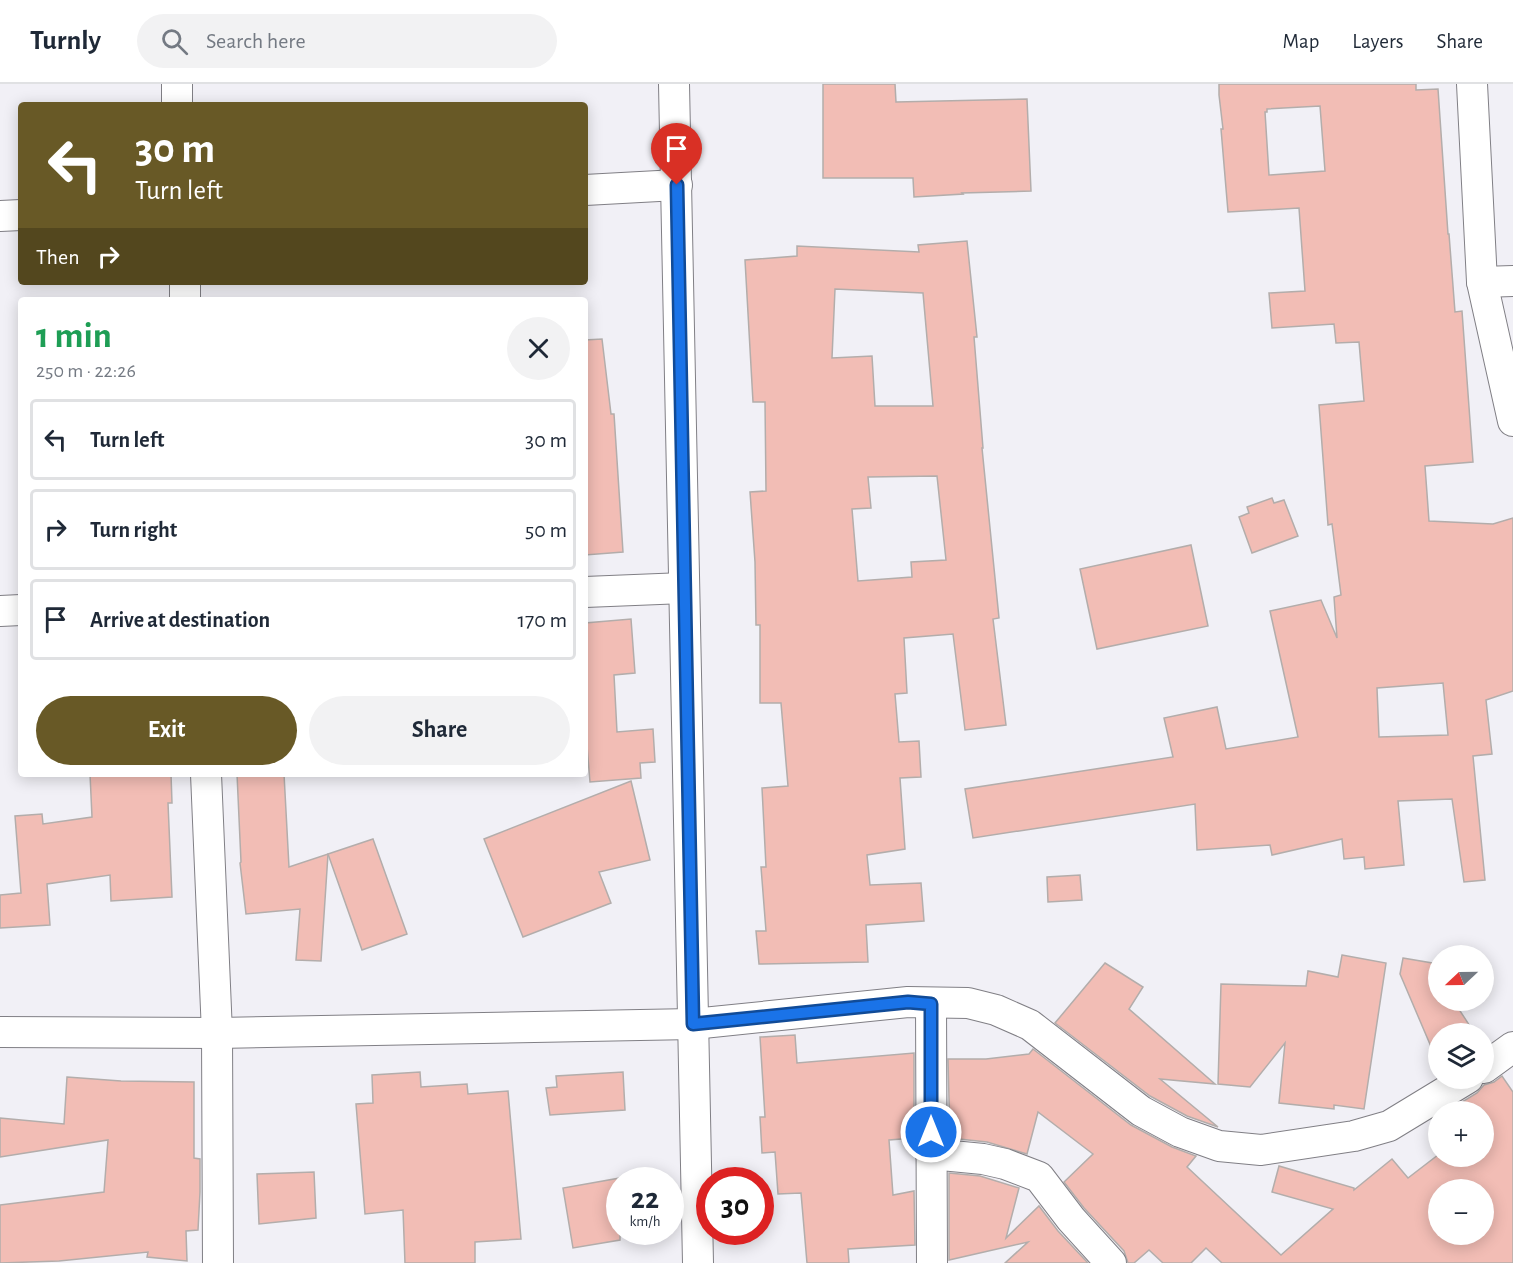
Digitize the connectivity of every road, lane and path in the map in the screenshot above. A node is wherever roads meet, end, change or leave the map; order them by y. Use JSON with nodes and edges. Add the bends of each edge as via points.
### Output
{"nodes":[{"id":1,"x":177,"y":84,"type":"edge"},
{"id":2,"x":674,"y":84,"type":"edge"},
{"id":3,"x":1473,"y":84,"type":"edge"},
{"id":4,"x":177,"y":102,"type":"edge"},
{"id":5,"x":677,"y":185,"type":"junction"},
{"id":6,"x":588,"y":189,"type":"edge"},
{"id":7,"x":18,"y":215,"type":"edge"},
{"id":8,"x":0,"y":216,"type":"edge"},
{"id":9,"x":1513,"y":281,"type":"edge"},
{"id":10,"x":1482,"y":282,"type":"junction"},
{"id":11,"x":1513,"y":421,"type":"edge"},
{"id":12,"x":684,"y":588,"type":"junction"},
{"id":13,"x":588,"y":592,"type":"edge"},
{"id":14,"x":18,"y":610,"type":"edge"},
{"id":15,"x":0,"y":611,"type":"edge"},
{"id":16,"x":206,"y":777,"type":"edge"},
{"id":17,"x":931,"y":1004,"type":"junction"},
{"id":18,"x":693,"y":1024,"type":"junction"},
{"id":19,"x":0,"y":1032,"type":"edge"},
{"id":20,"x":217,"y":1033,"type":"junction"},
{"id":21,"x":1513,"y":1047,"type":"edge"},
{"id":22,"x":1494,"y":1061,"type":"edge"},
{"id":23,"x":1450,"y":1089,"type":"edge"},
{"id":24,"x":931,"y":1154,"type":"junction"},
{"id":25,"x":218,"y":1263,"type":"edge"},
{"id":26,"x":698,"y":1263,"type":"edge"},
{"id":27,"x":932,"y":1263,"type":"edge"},
{"id":28,"x":1111,"y":1263,"type":"edge"}],
"edges":[{"from":1,"to":4,"type":"street"},
{"from":2,"to":5,"type":"street"},
{"from":3,"to":10,"type":"street"},
{"from":5,"to":6,"type":"street"},
{"from":5,"to":12,"type":"street"},
{"from":7,"to":8,"type":"street"},
{"from":9,"to":10,"type":"street"},
{"from":10,"to":11,"type":"street"},
{"from":12,"to":13,"type":"street"},
{"from":12,"to":18,"type":"street"},
{"from":14,"to":15,"type":"street"},
{"from":16,"to":20,"type":"street"},
{"from":17,"to":18,"type":"street","via":[[908,1002]]},
{"from":17,"to":23,"type":"street","via":[[968,1003],[1030,1025],[1141,1111],[1180,1132],[1219,1146],[1261,1150],[1354,1136],[1389,1126]]},
{"from":17,"to":24,"type":"street"},
{"from":18,"to":20,"type":"street"},
{"from":18,"to":26,"type":"street"},
{"from":19,"to":20,"type":"street"},
{"from":20,"to":25,"type":"street"},
{"from":21,"to":22,"type":"street"},
{"from":24,"to":27,"type":"street"},
{"from":24,"to":28,"type":"street","via":[[983,1159],[1039,1177],[1071,1220]]}]}
